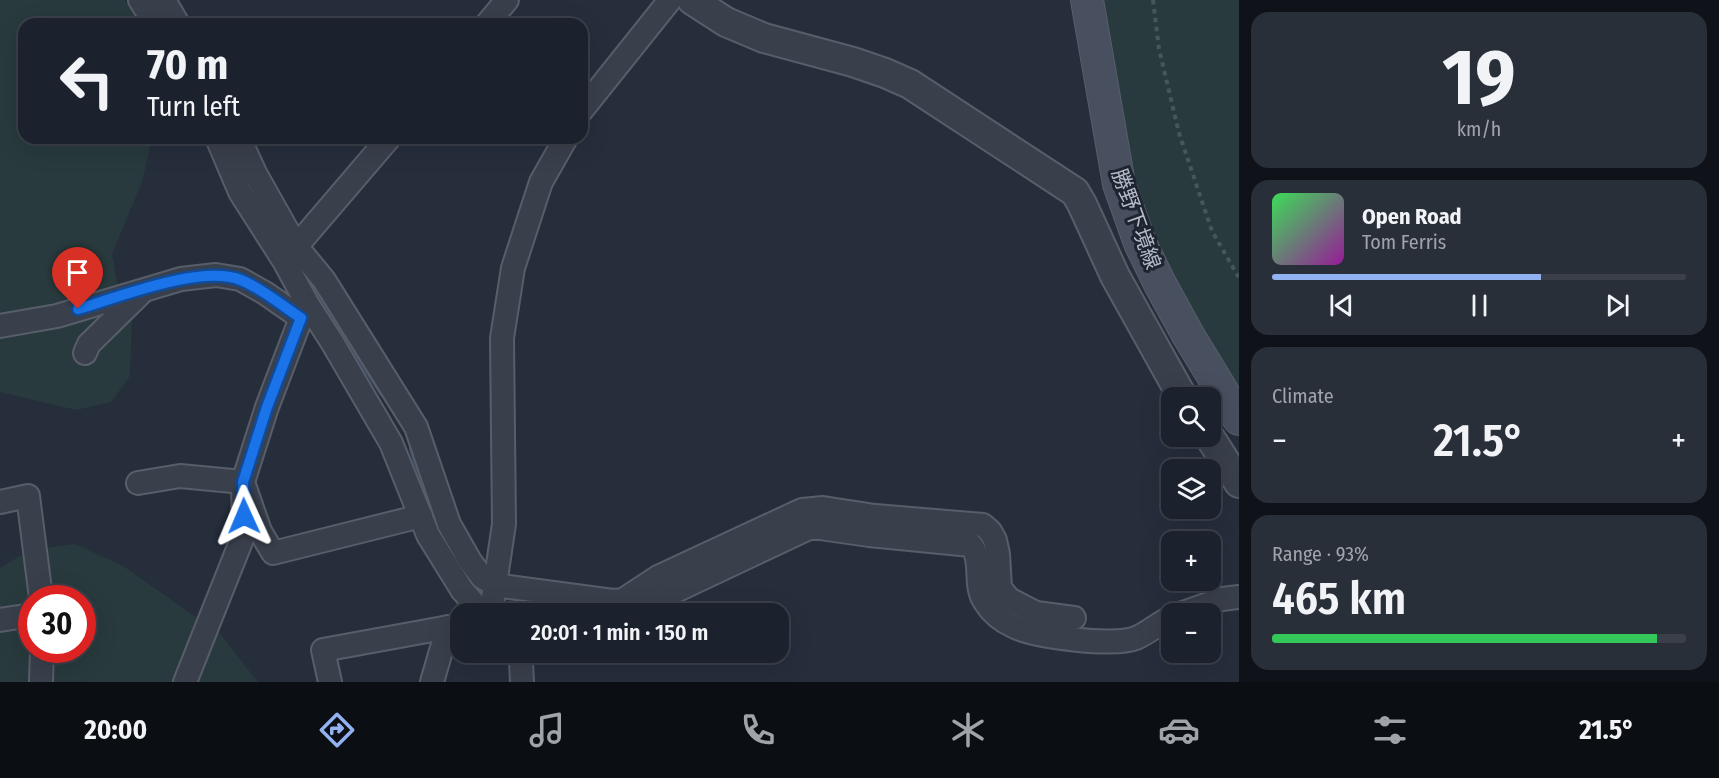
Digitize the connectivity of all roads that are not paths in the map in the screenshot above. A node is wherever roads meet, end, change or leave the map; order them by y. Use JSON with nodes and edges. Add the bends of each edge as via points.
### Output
{"nodes":[{"id":1,"x":140,"y":0,"type":"edge"},
{"id":2,"x":164,"y":0,"type":"edge"},
{"id":3,"x":507,"y":0,"type":"edge"},
{"id":4,"x":670,"y":0,"type":"edge"},
{"id":5,"x":692,"y":0,"type":"edge"},
{"id":6,"x":1088,"y":0,"type":"edge"},
{"id":7,"x":151,"y":18,"type":"edge"},
{"id":8,"x":174,"y":18,"type":"edge"},
{"id":9,"x":492,"y":18,"type":"edge"},
{"id":10,"x":588,"y":102,"type":"edge"},
{"id":11,"x":220,"y":144,"type":"edge"},
{"id":12,"x":242,"y":144,"type":"edge"},
{"id":13,"x":384,"y":144,"type":"edge"},
{"id":14,"x":563,"y":144,"type":"edge"},
{"id":15,"x":290,"y":254,"type":"junction"},
{"id":16,"x":144,"y":290,"type":"junction"},
{"id":17,"x":304,"y":311,"type":"junction"},
{"id":18,"x":0,"y":326,"type":"edge"},
{"id":19,"x":85,"y":353,"type":"dead end"},
{"id":20,"x":1177,"y":387,"type":"edge"},
{"id":21,"x":1239,"y":419,"type":"edge"},
{"id":22,"x":1216,"y":447,"type":"edge"},
{"id":23,"x":243,"y":482,"type":"junction"},
{"id":24,"x":138,"y":483,"type":"dead end"},
{"id":25,"x":1239,"y":483,"type":"edge"},
{"id":26,"x":0,"y":502,"type":"edge"},
{"id":27,"x":421,"y":516,"type":"junction"},
{"id":28,"x":39,"y":585,"type":"edge"},
{"id":29,"x":495,"y":585,"type":"junction"},
{"id":30,"x":1239,"y":597,"type":"edge"},
{"id":31,"x":473,"y":603,"type":"edge"},
{"id":32,"x":492,"y":603,"type":"edge"},
{"id":33,"x":654,"y":603,"type":"edge"},
{"id":34,"x":1209,"y":603,"type":"edge"},
{"id":35,"x":18,"y":617,"type":"edge"},
{"id":36,"x":1074,"y":618,"type":"dead end"},
{"id":37,"x":0,"y":620,"type":"edge"},
{"id":38,"x":1161,"y":623,"type":"edge"},
{"id":39,"x":1043,"y":625,"type":"junction"},
{"id":40,"x":450,"y":627,"type":"edge"},
{"id":41,"x":450,"y":636,"type":"edge"},
{"id":42,"x":42,"y":663,"type":"edge"},
{"id":43,"x":521,"y":663,"type":"edge"},
{"id":44,"x":41,"y":682,"type":"edge"},
{"id":45,"x":185,"y":682,"type":"edge"},
{"id":46,"x":330,"y":682,"type":"edge"},
{"id":47,"x":432,"y":682,"type":"edge"},
{"id":48,"x":522,"y":682,"type":"edge"}],
"edges":[{"from":1,"to":7,"type":"street"},
{"from":2,"to":8,"type":"street"},
{"from":3,"to":9,"type":"street"},
{"from":4,"to":10,"type":"street"},
{"from":5,"to":20,"type":"street","via":[[726,22],[764,38],[853,62],[910,84],[1075,192],[1115,276]]},
{"from":6,"to":21,"type":"main road","name":"勝野下境線","via":[[1119,184],[1140,243],[1177,315]]},
{"from":11,"to":15,"type":"street","via":[[240,192]]},
{"from":12,"to":15,"type":"street"},
{"from":13,"to":15,"type":"street"},
{"from":14,"to":29,"type":"street","via":[[541,182],[509,291],[502,338],[504,524]]},
{"from":15,"to":17,"type":"street"},
{"from":15,"to":29,"type":"street","via":[[324,280],[416,427],[449,524],[482,577]]},
{"from":16,"to":17,"type":"street","via":[[181,279],[216,275],[240,279]]},
{"from":16,"to":18,"type":"street","via":[[57,316]]},
{"from":16,"to":19,"type":"street"},
{"from":17,"to":23,"type":"street"},
{"from":17,"to":27,"type":"street","via":[[332,342],[391,443]]},
{"from":22,"to":25,"type":"street"},
{"from":23,"to":24,"type":"street","via":[[180,476]]},
{"from":23,"to":27,"type":"street","via":[[260,531],[273,553]]},
{"from":23,"to":45,"type":"street","via":[[244,534]]},
{"from":26,"to":28,"type":"street","via":[[28,496]]},
{"from":27,"to":31,"type":"street","via":[[428,536]]},
{"from":29,"to":32,"type":"street"},
{"from":29,"to":39,"type":"street","via":[[623,600],[658,577],[802,510],[823,508],[983,525],[995,540],[1000,588],[1009,599],[1036,614]]},
{"from":30,"to":34,"type":"street"},
{"from":33,"to":39,"type":"street","via":[[809,528],[820,528],[971,545],[976,551],[980,592],[996,616],[1014,627]]},
{"from":35,"to":37,"type":"street"},
{"from":36,"to":39,"type":"street"},
{"from":38,"to":39,"type":"street","via":[[1123,642]]},
{"from":40,"to":46,"type":"street","via":[[323,650]]},
{"from":41,"to":47,"type":"street"},
{"from":42,"to":44,"type":"street"},
{"from":43,"to":48,"type":"street"}]}
